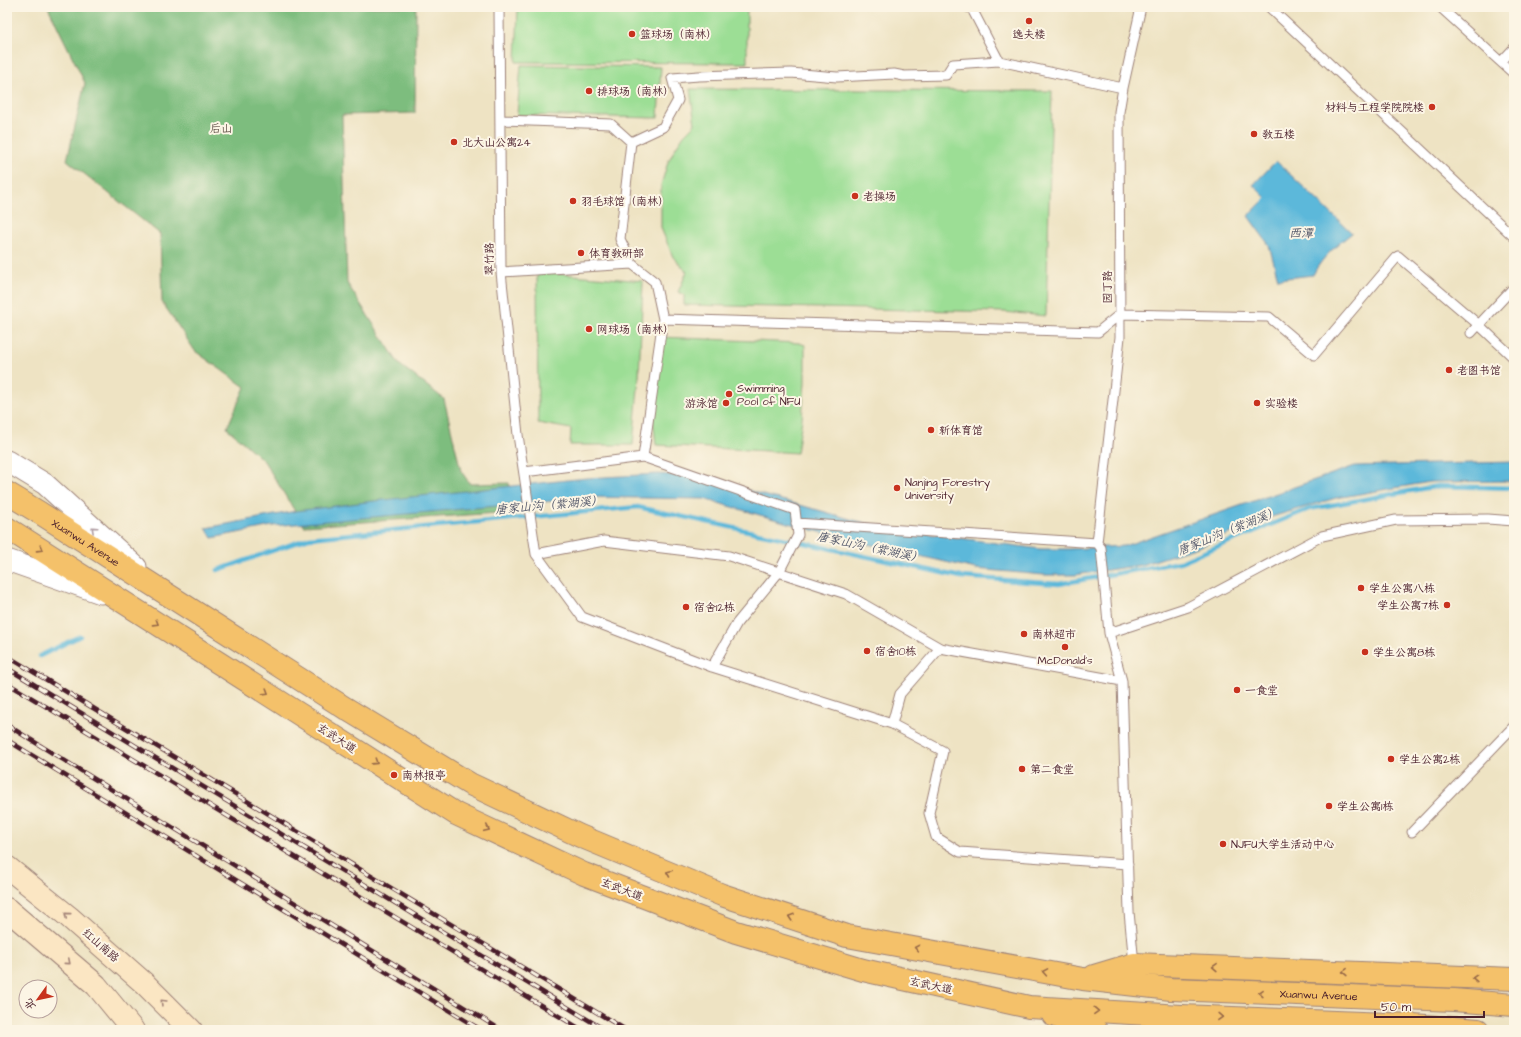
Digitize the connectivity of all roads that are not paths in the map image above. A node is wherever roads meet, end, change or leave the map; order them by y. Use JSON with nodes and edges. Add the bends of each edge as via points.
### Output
{"nodes":[{"id":1,"x":499,"y":7,"type":"edge"},
{"id":2,"x":967,"y":7,"type":"edge"},
{"id":3,"x":1141,"y":7,"type":"edge"},
{"id":4,"x":1269,"y":7,"type":"edge"},
{"id":5,"x":1440,"y":7,"type":"edge"},
{"id":6,"x":1514,"y":48,"type":"edge"},
{"id":7,"x":999,"y":61,"type":"junction"},
{"id":8,"x":1501,"y":62,"type":"junction"},
{"id":9,"x":1514,"y":74,"type":"edge"},
{"id":10,"x":1123,"y":88,"type":"junction"},
{"id":11,"x":500,"y":120,"type":"junction"},
{"id":12,"x":631,"y":142,"type":"junction"},
{"id":13,"x":1514,"y":237,"type":"edge"},
{"id":14,"x":632,"y":264,"type":"junction"},
{"id":15,"x":501,"y":272,"type":"junction"},
{"id":16,"x":1514,"y":287,"type":"edge"},
{"id":17,"x":1120,"y":314,"type":"junction"},
{"id":18,"x":663,"y":320,"type":"junction"},
{"id":19,"x":1479,"y":325,"type":"junction"},
{"id":20,"x":1471,"y":333,"type":"dead end"},
{"id":21,"x":1514,"y":358,"type":"edge"},
{"id":22,"x":643,"y":457,"type":"junction"},
{"id":23,"x":7,"y":461,"type":"edge"},
{"id":24,"x":524,"y":472,"type":"junction"},
{"id":25,"x":7,"y":493,"type":"edge"},
{"id":26,"x":1514,"y":521,"type":"edge"},
{"id":27,"x":796,"y":523,"type":"junction"},
{"id":28,"x":7,"y":528,"type":"edge"},
{"id":29,"x":1098,"y":543,"type":"junction"},
{"id":30,"x":536,"y":554,"type":"junction"},
{"id":31,"x":7,"y":560,"type":"edge"},
{"id":32,"x":779,"y":572,"type":"junction"},
{"id":33,"x":164,"y":593,"type":"junction"},
{"id":34,"x":123,"y":602,"type":"junction"},
{"id":35,"x":1109,"y":633,"type":"junction"},
{"id":36,"x":940,"y":648,"type":"junction"},
{"id":37,"x":712,"y":667,"type":"junction"},
{"id":38,"x":1122,"y":681,"type":"junction"},
{"id":39,"x":892,"y":724,"type":"junction"},
{"id":40,"x":1514,"y":726,"type":"edge"},
{"id":41,"x":1412,"y":832,"type":"dead end"},
{"id":42,"x":1128,"y":864,"type":"junction"},
{"id":43,"x":7,"y":867,"type":"edge"},
{"id":44,"x":7,"y":909,"type":"edge"},
{"id":45,"x":1134,"y":964,"type":"junction"},
{"id":46,"x":1083,"y":979,"type":"junction"},
{"id":47,"x":1514,"y":979,"type":"edge"},
{"id":48,"x":1514,"y":1005,"type":"edge"},
{"id":49,"x":1030,"y":1007,"type":"junction"},
{"id":50,"x":133,"y":1030,"type":"edge"},
{"id":51,"x":191,"y":1030,"type":"edge"},
{"id":52,"x":1096,"y":1030,"type":"edge"},
{"id":53,"x":1478,"y":1030,"type":"edge"}],
"edges":[{"from":1,"to":11,"type":"lane","name":"翠竹路"},
{"from":2,"to":7,"type":"lane","via":[[972,9]]},
{"from":3,"to":10,"type":"lane","name":"园丁路"},
{"from":4,"to":13,"type":"lane"},
{"from":5,"to":8,"type":"lane"},
{"from":6,"to":8,"type":"lane"},
{"from":7,"to":10,"type":"lane"},
{"from":7,"to":12,"type":"lane","via":[[953,64],[946,75],[837,77],[791,73],[672,78],[678,100],[663,127]]},
{"from":8,"to":9,"type":"lane"},
{"from":10,"to":17,"type":"lane","name":"园丁路","via":[[1119,112]]},
{"from":11,"to":12,"type":"lane","via":[[611,124]]},
{"from":11,"to":15,"type":"lane","name":"翠竹路"},
{"from":12,"to":14,"type":"lane","via":[[620,239]]},
{"from":14,"to":15,"type":"lane"},
{"from":14,"to":18,"type":"lane","via":[[655,282]]},
{"from":15,"to":24,"type":"lane","name":"翠竹路"},
{"from":16,"to":19,"type":"lane"},
{"from":17,"to":18,"type":"lane","via":[[1098,332]]},
{"from":17,"to":19,"type":"lane","via":[[1269,317],[1314,355],[1398,256]]},
{"from":17,"to":29,"type":"lane","name":"园丁路","via":[[1120,337]]},
{"from":18,"to":22,"type":"lane"},
{"from":19,"to":20,"type":"lane"},
{"from":19,"to":21,"type":"lane"},
{"from":22,"to":24,"type":"lane"},
{"from":22,"to":27,"type":"lane","via":[[795,510]]},
{"from":33,"to":23,"type":"street","one_way":true,"via":[[45,484]]},
{"from":24,"to":30,"type":"lane","name":"翠竹路"},
{"from":25,"to":33,"type":"highway","name":"Xuanwu Avenue"},
{"from":26,"to":35,"type":"lane","via":[[1396,520],[1322,536],[1188,607]]},
{"from":27,"to":29,"type":"lane"},
{"from":27,"to":32,"type":"lane","via":[[798,535]]},
{"from":28,"to":34,"type":"highway","one_way":true},
{"from":29,"to":35,"type":"lane","name":"园丁路","via":[[1101,548]]},
{"from":30,"to":32,"type":"lane","via":[[604,541],[730,556]]},
{"from":30,"to":37,"type":"lane","via":[[582,617]]},
{"from":31,"to":34,"type":"street"},
{"from":32,"to":36,"type":"lane","via":[[846,594]]},
{"from":32,"to":37,"type":"lane","via":[[737,623]]},
{"from":46,"to":33,"type":"highway","one_way":true,"via":[[847,936],[722,895],[580,836],[470,784]]},
{"from":34,"to":49,"type":"highway","name":"玄武大道","one_way":true,"via":[[456,814],[584,874],[736,932],[856,968]]},
{"from":35,"to":38,"type":"lane","name":"园丁路"},
{"from":36,"to":38,"type":"lane"},
{"from":36,"to":39,"type":"lane","via":[[900,694]]},
{"from":37,"to":39,"type":"lane"},
{"from":38,"to":42,"type":"lane","name":"园丁路"},
{"from":39,"to":42,"type":"lane","via":[[943,751],[929,813],[936,837],[960,852]]},
{"from":40,"to":41,"type":"lane"},
{"from":42,"to":45,"type":"lane","name":"园丁路"},
{"from":51,"to":43,"type":"main road","name":"红山南路","one_way":true,"via":[[145,984]]},
{"from":44,"to":50,"type":"main road","one_way":true,"via":[[96,985]]},
{"from":45,"to":46,"type":"highway"},
{"from":47,"to":45,"type":"highway","one_way":true},
{"from":48,"to":46,"type":"highway","name":"Xuanwu Avenue","one_way":true,"via":[[1454,1000],[1171,989]]},
{"from":49,"to":52,"type":"highway"},
{"from":49,"to":53,"type":"highway","name":"玄武大道","one_way":true}]}
